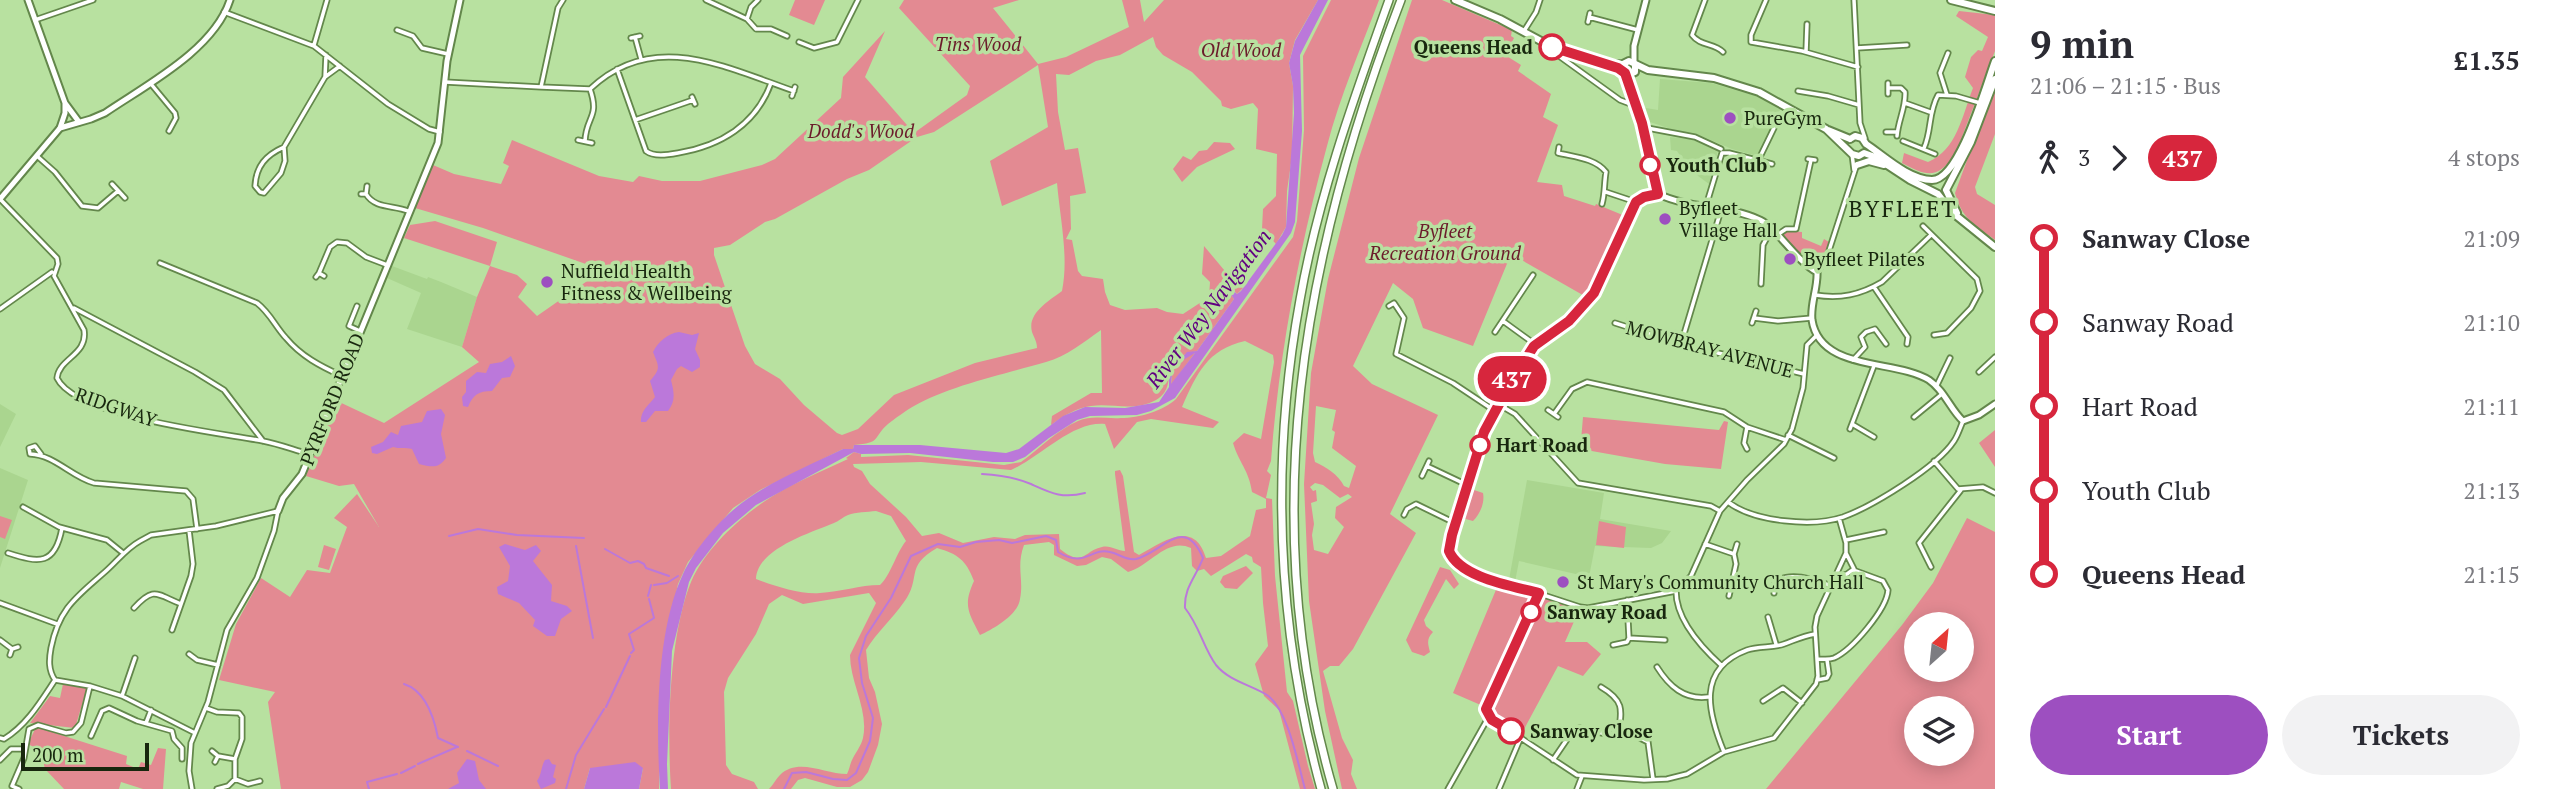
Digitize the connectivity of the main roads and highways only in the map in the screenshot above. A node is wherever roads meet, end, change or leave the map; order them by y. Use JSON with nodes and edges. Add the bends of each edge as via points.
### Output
{"nodes":[{"id":1,"x":1389,"y":0,"type":"edge"},
{"id":2,"x":1401,"y":0,"type":"edge"},
{"id":3,"x":1455,"y":0,"type":"edge"},
{"id":4,"x":1951,"y":0,"type":"edge"},
{"id":5,"x":1995,"y":5,"type":"edge"},
{"id":6,"x":1985,"y":8,"type":"junction"},
{"id":7,"x":1995,"y":11,"type":"edge"},
{"id":8,"x":1995,"y":61,"type":"edge"},
{"id":9,"x":1995,"y":79,"type":"edge"},
{"id":10,"x":1826,"y":129,"type":"junction"},
{"id":11,"x":1853,"y":138,"type":"junction"},
{"id":12,"x":1866,"y":142,"type":"junction"},
{"id":13,"x":1856,"y":153,"type":"junction"},
{"id":14,"x":1889,"y":167,"type":"junction"},
{"id":15,"x":1856,"y":168,"type":"road end"},
{"id":16,"x":1937,"y":180,"type":"junction"},
{"id":17,"x":1946,"y":188,"type":"junction"},
{"id":18,"x":1935,"y":192,"type":"junction"},
{"id":19,"x":1962,"y":220,"type":"junction"},
{"id":20,"x":1995,"y":247,"type":"edge"},
{"id":21,"x":1321,"y":789,"type":"edge"},
{"id":22,"x":1333,"y":789,"type":"edge"}],
"edges":[{"from":1,"to":21,"type":"highway","via":[[1356,91],[1316,230],[1300,299],[1284,413],[1280,500],[1289,632]]},
{"from":2,"to":22,"type":"highway","via":[[1367,96],[1324,246],[1297,416],[1293,512],[1299,618],[1312,702]]},
{"from":3,"to":10,"type":"main road","via":[[1569,54],[1608,65],[1737,84]]},
{"from":4,"to":6,"type":"main road"},
{"from":5,"to":6,"type":"main road"},
{"from":6,"to":7,"type":"main road"},
{"from":8,"to":16,"type":"main road","via":[[1956,160]]},
{"from":9,"to":17,"type":"main road","via":[[1971,142]]},
{"from":10,"to":11,"type":"main road"},
{"from":10,"to":13,"type":"main road"},
{"from":11,"to":12,"type":"main road"},
{"from":11,"to":13,"type":"main road"},
{"from":12,"to":13,"type":"main road"},
{"from":12,"to":16,"type":"main road","via":[[1913,175]]},
{"from":13,"to":14,"type":"main road","via":[[1875,157]]},
{"from":14,"to":15,"type":"main road","via":[[1868,161]]},
{"from":14,"to":18,"type":"main road"},
{"from":16,"to":17,"type":"main road","via":[[1945,182]]},
{"from":16,"to":18,"type":"main road","via":[[1932,184]]},
{"from":17,"to":18,"type":"main road"},
{"from":17,"to":19,"type":"main road"},
{"from":18,"to":19,"type":"main road"},
{"from":19,"to":20,"type":"main road"}]}
